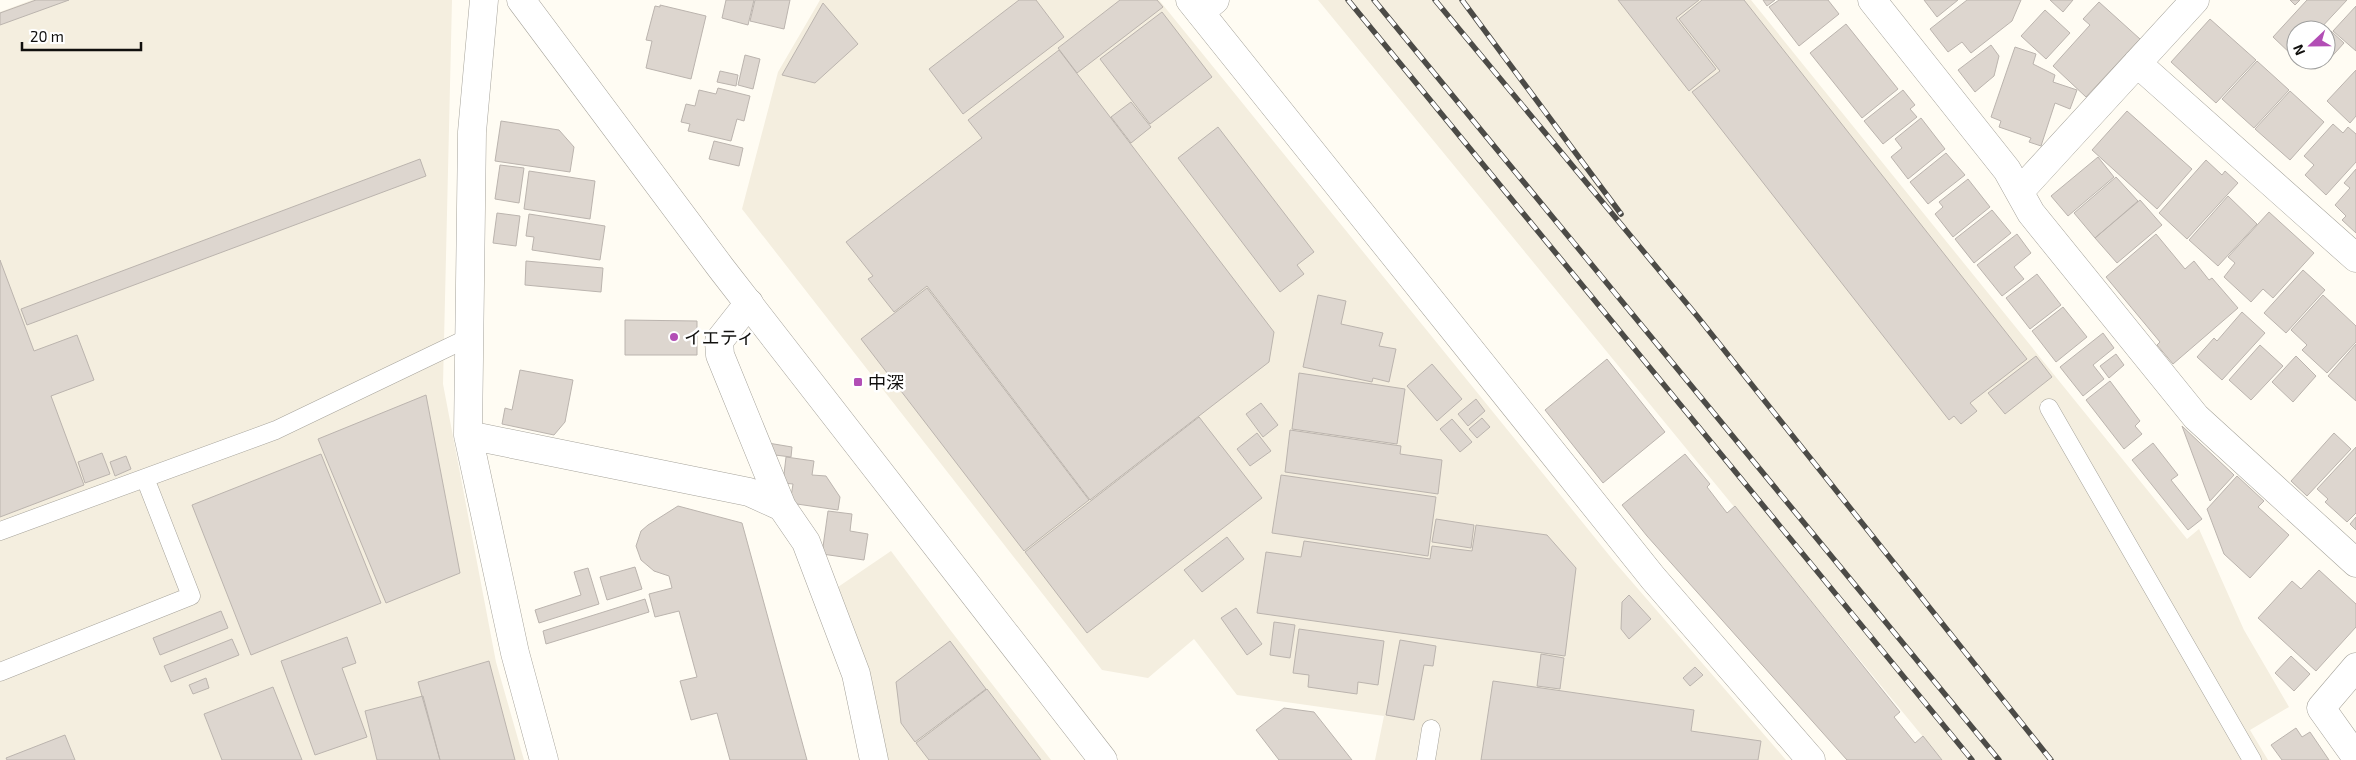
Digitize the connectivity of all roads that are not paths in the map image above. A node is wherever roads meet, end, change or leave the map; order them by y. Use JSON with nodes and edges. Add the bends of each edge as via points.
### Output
{"nodes":[{"id":1,"x":484,"y":0,"type":"edge"},
{"id":2,"x":521,"y":0,"type":"edge"},
{"id":3,"x":1872,"y":0,"type":"edge"},
{"id":4,"x":2194,"y":0,"type":"edge"},
{"id":5,"x":1201,"y":4,"type":"edge"},
{"id":6,"x":2137,"y":63,"type":"junction"},
{"id":7,"x":2020,"y":190,"type":"junction"},
{"id":8,"x":2356,"y":258,"type":"edge"},
{"id":9,"x":749,"y":304,"type":"junction"},
{"id":10,"x":470,"y":338,"type":"junction"},
{"id":11,"x":2049,"y":408,"type":"dead end"},
{"id":12,"x":468,"y":435,"type":"junction"},
{"id":13,"x":144,"y":478,"type":"junction"},
{"id":14,"x":782,"y":507,"type":"junction"},
{"id":15,"x":0,"y":531,"type":"edge"},
{"id":16,"x":2356,"y":563,"type":"edge"},
{"id":17,"x":2356,"y":667,"type":"edge"},
{"id":18,"x":0,"y":672,"type":"edge"},
{"id":19,"x":1431,"y":729,"type":"dead end"},
{"id":20,"x":2356,"y":757,"type":"edge"},
{"id":21,"x":544,"y":760,"type":"edge"},
{"id":22,"x":874,"y":760,"type":"edge"},
{"id":23,"x":1103,"y":760,"type":"edge"},
{"id":24,"x":1426,"y":760,"type":"edge"},
{"id":25,"x":1811,"y":760,"type":"edge"},
{"id":26,"x":2252,"y":760,"type":"edge"}],
"edges":[{"from":1,"to":10,"type":"street","via":[[472,132]]},
{"from":2,"to":9,"type":"street"},
{"from":3,"to":7,"type":"street"},
{"from":4,"to":6,"type":"street"},
{"from":5,"to":25,"type":"street","via":[[1653,578]]},
{"from":6,"to":7,"type":"street"},
{"from":6,"to":8,"type":"street"},
{"from":7,"to":16,"type":"street","via":[[2031,213],[2196,417]]},
{"from":9,"to":14,"type":"street","via":[[719,341],[720,355]]},
{"from":9,"to":23,"type":"street"},
{"from":10,"to":12,"type":"street"},
{"from":10,"to":13,"type":"lane","via":[[276,430]]},
{"from":11,"to":26,"type":"lane"},
{"from":12,"to":14,"type":"street","via":[[749,492]]},
{"from":12,"to":21,"type":"street","via":[[515,653]]},
{"from":13,"to":15,"type":"lane"},
{"from":13,"to":18,"type":"lane","via":[[191,596]]},
{"from":14,"to":22,"type":"street","via":[[806,542],[856,674]]},
{"from":17,"to":20,"type":"street","via":[[2321,708]]},
{"from":19,"to":24,"type":"lane"}]}
